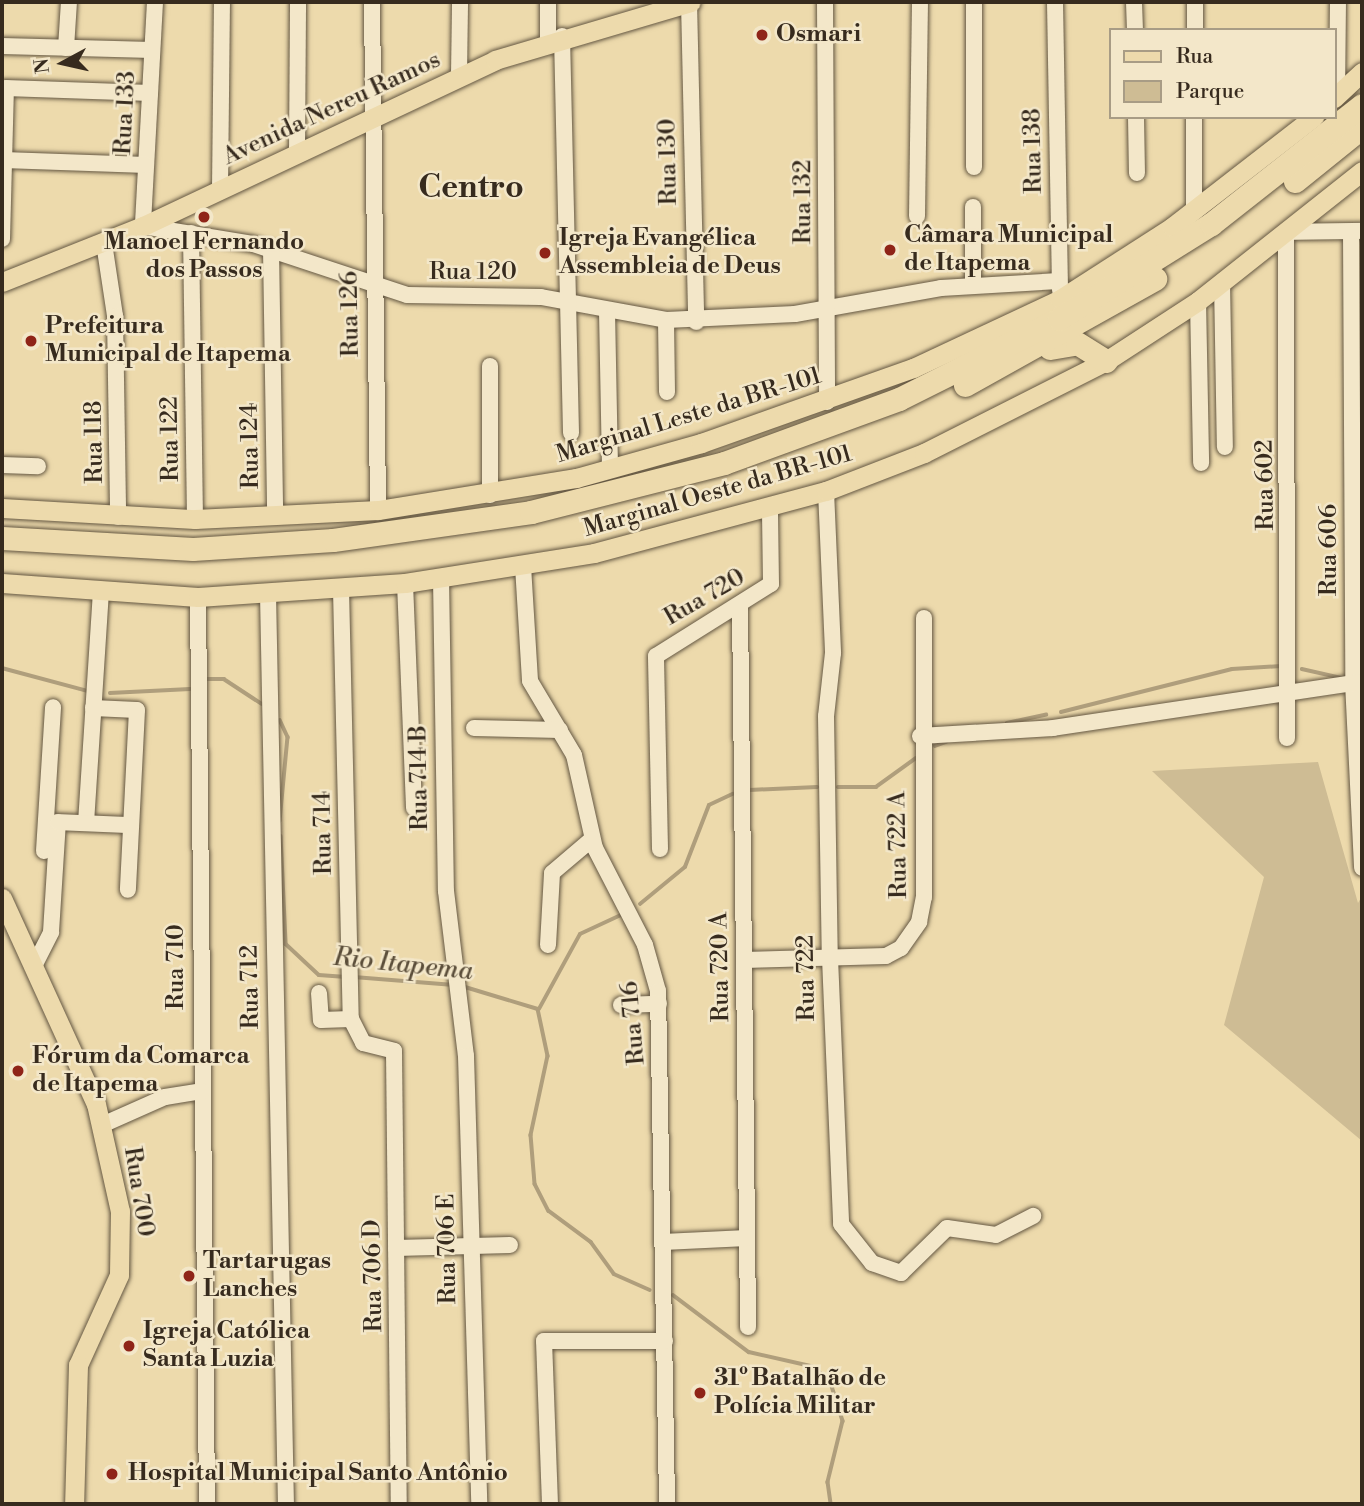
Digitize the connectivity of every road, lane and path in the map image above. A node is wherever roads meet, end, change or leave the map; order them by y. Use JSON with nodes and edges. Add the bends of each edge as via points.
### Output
{"nodes":[{"id":1,"x":69,"y":2,"type":"edge"},
{"id":2,"x":155,"y":2,"type":"edge"},
{"id":3,"x":222,"y":2,"type":"edge"},
{"id":4,"x":298,"y":2,"type":"edge"},
{"id":5,"x":372,"y":2,"type":"edge"},
{"id":6,"x":460,"y":2,"type":"edge"},
{"id":7,"x":548,"y":2,"type":"edge"},
{"id":8,"x":690,"y":2,"type":"edge"},
{"id":9,"x":825,"y":2,"type":"edge"},
{"id":10,"x":920,"y":2,"type":"edge"},
{"id":11,"x":974,"y":2,"type":"edge"},
{"id":12,"x":1055,"y":2,"type":"edge"},
{"id":13,"x":1134,"y":2,"type":"edge"},
{"id":14,"x":1195,"y":2,"type":"edge"},
{"id":15,"x":1338,"y":2,"type":"edge"},
{"id":16,"x":641,"y":8,"type":"edge"},
{"id":17,"x":1135,"y":28,"type":"edge"},
{"id":18,"x":1195,"y":28,"type":"edge"},
{"id":19,"x":555,"y":38,"type":"junction"},
{"id":20,"x":2,"y":46,"type":"edge"},
{"id":21,"x":66,"y":47,"type":"junction"},
{"id":22,"x":152,"y":50,"type":"junction"},
{"id":23,"x":1362,"y":72,"type":"edge"},
{"id":24,"x":459,"y":76,"type":"junction"},
{"id":25,"x":1362,"y":88,"type":"edge"},
{"id":26,"x":150,"y":93,"type":"junction"},
{"id":27,"x":1336,"y":97,"type":"edge"},
{"id":28,"x":1362,"y":105,"type":"edge"},
{"id":29,"x":1336,"y":114,"type":"edge"},
{"id":30,"x":370,"y":117,"type":"junction"},
{"id":31,"x":1136,"y":119,"type":"edge"},
{"id":32,"x":1194,"y":119,"type":"edge"},
{"id":33,"x":1311,"y":119,"type":"edge"},
{"id":34,"x":1331,"y":119,"type":"edge"},
{"id":35,"x":1362,"y":127,"type":"edge"},
{"id":36,"x":297,"y":152,"type":"junction"},
{"id":37,"x":4,"y":160,"type":"junction"},
{"id":38,"x":146,"y":165,"type":"junction"},
{"id":39,"x":974,"y":167,"type":"dead end"},
{"id":40,"x":1362,"y":171,"type":"edge"},
{"id":41,"x":1137,"y":173,"type":"dead end"},
{"id":42,"x":1267,"y":182,"type":"junction"},
{"id":43,"x":220,"y":190,"type":"junction"},
{"id":44,"x":973,"y":207,"type":"dead end"},
{"id":45,"x":1194,"y":211,"type":"junction"},
{"id":46,"x":917,"y":216,"type":"dead end"},
{"id":47,"x":143,"y":226,"type":"junction"},
{"id":48,"x":1286,"y":232,"type":"junction"},
{"id":49,"x":1356,"y":232,"type":"edge"},
{"id":50,"x":191,"y":233,"type":"junction"},
{"id":51,"x":2,"y":239,"type":"edge"},
{"id":52,"x":104,"y":243,"type":"junction"},
{"id":53,"x":271,"y":249,"type":"junction"},
{"id":54,"x":2,"y":282,"type":"edge"},
{"id":55,"x":1222,"y":282,"type":"junction"},
{"id":56,"x":973,"y":285,"type":"junction"},
{"id":57,"x":373,"y":286,"type":"junction"},
{"id":58,"x":1060,"y":290,"type":"junction"},
{"id":59,"x":568,"y":301,"type":"junction"},
{"id":60,"x":1198,"y":301,"type":"junction"},
{"id":61,"x":607,"y":311,"type":"junction"},
{"id":62,"x":827,"y":311,"type":"junction"},
{"id":63,"x":666,"y":320,"type":"junction"},
{"id":64,"x":695,"y":321,"type":"junction"},
{"id":65,"x":1033,"y":351,"type":"junction"},
{"id":66,"x":1106,"y":361,"type":"junction"},
{"id":67,"x":490,"y":366,"type":"dead end"},
{"id":68,"x":667,"y":392,"type":"dead end"},
{"id":69,"x":827,"y":402,"type":"junction"},
{"id":70,"x":570,"y":433,"type":"dead end"},
{"id":71,"x":1225,"y":447,"type":"dead end"},
{"id":72,"x":1201,"y":463,"type":"dead end"},
{"id":73,"x":2,"y":464,"type":"edge"},
{"id":74,"x":38,"y":466,"type":"dead end"},
{"id":75,"x":610,"y":469,"type":"junction"},
{"id":76,"x":826,"y":491,"type":"junction"},
{"id":77,"x":490,"y":495,"type":"junction"},
{"id":78,"x":2,"y":508,"type":"edge"},
{"id":79,"x":770,"y":508,"type":"junction"},
{"id":80,"x":378,"y":510,"type":"junction"},
{"id":81,"x":275,"y":516,"type":"junction"},
{"id":82,"x":118,"y":517,"type":"junction"},
{"id":83,"x":195,"y":519,"type":"junction"},
{"id":84,"x":2,"y":538,"type":"edge"},
{"id":85,"x":2,"y":553,"type":"edge"},
{"id":86,"x":523,"y":566,"type":"junction"},
{"id":87,"x":440,"y":579,"type":"junction"},
{"id":88,"x":2,"y":583,"type":"edge"},
{"id":89,"x":405,"y":583,"type":"junction"},
{"id":90,"x":341,"y":589,"type":"junction"},
{"id":91,"x":101,"y":592,"type":"junction"},
{"id":92,"x":268,"y":594,"type":"junction"},
{"id":93,"x":198,"y":597,"type":"junction"},
{"id":94,"x":740,"y":606,"type":"junction"},
{"id":95,"x":923,"y":618,"type":"dead end"},
{"id":96,"x":1358,"y":682,"type":"edge"},
{"id":97,"x":1290,"y":688,"type":"junction"},
{"id":98,"x":53,"y":707,"type":"dead end"},
{"id":99,"x":93,"y":708,"type":"junction"},
{"id":100,"x":474,"y":728,"type":"dead end"},
{"id":101,"x":560,"y":730,"type":"junction"},
{"id":102,"x":920,"y":736,"type":"junction"},
{"id":103,"x":1287,"y":738,"type":"dead end"},
{"id":104,"x":414,"y":808,"type":"dead end"},
{"id":105,"x":52,"y":820,"type":"junction"},
{"id":106,"x":86,"y":823,"type":"junction"},
{"id":107,"x":131,"y":825,"type":"junction"},
{"id":108,"x":592,"y":839,"type":"junction"},
{"id":109,"x":660,"y":849,"type":"dead end"},
{"id":110,"x":44,"y":851,"type":"dead end"},
{"id":111,"x":1362,"y":868,"type":"edge"},
{"id":112,"x":128,"y":890,"type":"dead end"},
{"id":113,"x":2,"y":898,"type":"edge"},
{"id":114,"x":7,"y":920,"type":"edge"},
{"id":115,"x":548,"y":945,"type":"dead end"},
{"id":116,"x":830,"y":958,"type":"junction"},
{"id":117,"x":744,"y":960,"type":"junction"},
{"id":118,"x":34,"y":966,"type":"junction"},
{"id":119,"x":457,"y":985,"type":"joint"},
{"id":120,"x":319,"y":993,"type":"dead end"},
{"id":121,"x":659,"y":1004,"type":"junction"},
{"id":122,"x":621,"y":1005,"type":"dead end"},
{"id":123,"x":351,"y":1019,"type":"junction"},
{"id":124,"x":202,"y":1091,"type":"junction"},
{"id":125,"x":102,"y":1125,"type":"junction"},
{"id":126,"x":1033,"y":1216,"type":"dead end"},
{"id":127,"x":747,"y":1238,"type":"junction"},
{"id":128,"x":663,"y":1241,"type":"junction"},
{"id":129,"x":510,"y":1245,"type":"dead end"},
{"id":130,"x":471,"y":1246,"type":"junction"},
{"id":131,"x":396,"y":1248,"type":"junction"},
{"id":132,"x":748,"y":1327,"type":"dead end"},
{"id":133,"x":664,"y":1341,"type":"junction"},
{"id":134,"x":74,"y":1504,"type":"edge"},
{"id":135,"x":207,"y":1504,"type":"edge"},
{"id":136,"x":286,"y":1504,"type":"edge"},
{"id":137,"x":399,"y":1504,"type":"edge"},
{"id":138,"x":479,"y":1504,"type":"edge"},
{"id":139,"x":550,"y":1504,"type":"edge"},
{"id":140,"x":667,"y":1504,"type":"edge"}],
"edges":[{"from":1,"to":21,"type":"street"},
{"from":2,"to":22,"type":"street","name":"Rua 133"},
{"from":3,"to":43,"type":"street"},
{"from":4,"to":36,"type":"street"},
{"from":5,"to":30,"type":"street","name":"Rua 126"},
{"from":6,"to":24,"type":"street"},
{"from":7,"to":19,"type":"street"},
{"from":8,"to":16,"type":"main road","name":"Avenida Nereu Ramos"},
{"from":8,"to":64,"type":"street","name":"Rua 130"},
{"from":9,"to":62,"type":"street","name":"Rua 132"},
{"from":10,"to":46,"type":"street"},
{"from":11,"to":39,"type":"street"},
{"from":12,"to":58,"type":"street","name":"Rua 138"},
{"from":13,"to":17,"type":"street"},
{"from":14,"to":18,"type":"street"},
{"from":15,"to":27,"type":"street"},
{"from":16,"to":19,"type":"main road","name":"Avenida Nereu Ramos"},
{"from":19,"to":24,"type":"main road","name":"Avenida Nereu Ramos"},
{"from":19,"to":59,"type":"street"},
{"from":20,"to":21,"type":"street"},
{"from":21,"to":22,"type":"street"},
{"from":22,"to":26,"type":"street","name":"Rua 133"},
{"from":23,"to":27,"type":"main road"},
{"from":24,"to":30,"type":"main road","name":"Avenida Nereu Ramos"},
{"from":25,"to":29,"type":"highway"},
{"from":26,"to":37,"type":"street","via":[[6,88]]},
{"from":26,"to":38,"type":"street","name":"Rua 133"},
{"from":28,"to":42,"type":"highway"},
{"from":30,"to":36,"type":"main road","name":"Avenida Nereu Ramos"},
{"from":30,"to":57,"type":"street","name":"Rua 126"},
{"from":31,"to":41,"type":"street"},
{"from":32,"to":45,"type":"street"},
{"from":33,"to":45,"type":"main road","name":"Marginal Leste da BR-101"},
{"from":34,"to":42,"type":"highway"},
{"from":35,"to":65,"type":"highway","via":[[1185,260]]},
{"from":36,"to":43,"type":"main road","name":"Avenida Nereu Ramos"},
{"from":37,"to":38,"type":"street"},
{"from":37,"to":51,"type":"street"},
{"from":38,"to":47,"type":"street","name":"Rua 133"},
{"from":40,"to":48,"type":"main road","name":"Marginal Oeste da BR-101"},
{"from":42,"to":84,"type":"highway","via":[[1143,269],[958,372],[850,419],[684,475],[531,512],[333,540],[193,549]]},
{"from":43,"to":47,"type":"main road","name":"Avenida Nereu Ramos"},
{"from":44,"to":56,"type":"street"},
{"from":45,"to":58,"type":"main road","name":"Marginal Leste da BR-101"},
{"from":47,"to":50,"type":"street","name":"Rua 120"},
{"from":47,"to":52,"type":"main road","name":"Avenida Nereu Ramos"},
{"from":48,"to":49,"type":"street"},
{"from":48,"to":55,"type":"main road","name":"Marginal Oeste da BR-101"},
{"from":48,"to":97,"type":"street","name":"Rua 602"},
{"from":49,"to":96,"type":"street","name":"Rua 606"},
{"from":50,"to":53,"type":"street","name":"Rua 120"},
{"from":50,"to":83,"type":"street","name":"Rua 122"},
{"from":52,"to":54,"type":"main road","name":"Avenida Nereu Ramos"},
{"from":52,"to":82,"type":"street","name":"Rua 118","via":[[115,316]]},
{"from":53,"to":57,"type":"street","name":"Rua 120"},
{"from":53,"to":81,"type":"street","name":"Rua 124"},
{"from":55,"to":60,"type":"main road","name":"Marginal Oeste da BR-101"},
{"from":55,"to":71,"type":"street"},
{"from":56,"to":58,"type":"street","name":"Rua 120"},
{"from":56,"to":62,"type":"street","name":"Rua 120"},
{"from":57,"to":59,"type":"street","name":"Rua 120","via":[[420,296]]},
{"from":57,"to":80,"type":"street","name":"Rua 126"},
{"from":58,"to":69,"type":"main road","name":"Marginal Leste da BR-101"},
{"from":59,"to":61,"type":"street","name":"Rua 120"},
{"from":59,"to":70,"type":"street"},
{"from":60,"to":66,"type":"main road","name":"Marginal Oeste da BR-101"},
{"from":60,"to":72,"type":"street"},
{"from":61,"to":63,"type":"street","name":"Rua 120"},
{"from":61,"to":75,"type":"street"},
{"from":62,"to":64,"type":"street","name":"Rua 120"},
{"from":62,"to":69,"type":"street","name":"Rua 132"},
{"from":63,"to":64,"type":"street","name":"Rua 120"},
{"from":63,"to":68,"type":"street"},
{"from":65,"to":66,"type":"highway","via":[[1077,342]]},
{"from":65,"to":85,"type":"highway","via":[[924,404],[792,456],[670,494],[526,528],[357,554],[244,562]]},
{"from":66,"to":76,"type":"main road","name":"Marginal Oeste da BR-101","via":[[924,453]]},
{"from":67,"to":77,"type":"street"},
{"from":69,"to":75,"type":"main road","name":"Marginal Leste da BR-101"},
{"from":73,"to":74,"type":"street"},
{"from":75,"to":77,"type":"main road","name":"Marginal Leste da BR-101"},
{"from":76,"to":79,"type":"main road","name":"Marginal Oeste da BR-101"},
{"from":76,"to":116,"type":"street","name":"Rua 722","via":[[833,653],[826,716]]},
{"from":77,"to":80,"type":"main road","name":"Marginal Leste da BR-101"},
{"from":78,"to":82,"type":"main road","name":"Marginal Leste da BR-101"},
{"from":79,"to":86,"type":"main road","name":"Marginal Oeste da BR-101"},
{"from":79,"to":94,"type":"street","name":"Rua 720","via":[[773,578]]},
{"from":80,"to":81,"type":"main road","name":"Marginal Leste da BR-101"},
{"from":81,"to":83,"type":"main road","name":"Marginal Leste da BR-101"},
{"from":82,"to":83,"type":"main road","name":"Marginal Leste da BR-101"},
{"from":86,"to":87,"type":"main road","name":"Marginal Oeste da BR-101"},
{"from":86,"to":101,"type":"street","name":"Rua 716","via":[[529,675]]},
{"from":87,"to":89,"type":"main road","name":"Marginal Oeste da BR-101"},
{"from":87,"to":119,"type":"street","name":"Rua 714 B","via":[[446,891]]},
{"from":88,"to":91,"type":"main road","name":"Marginal Oeste da BR-101"},
{"from":89,"to":90,"type":"main road","name":"Marginal Oeste da BR-101"},
{"from":89,"to":104,"type":"street"},
{"from":90,"to":92,"type":"main road","name":"Marginal Oeste da BR-101"},
{"from":90,"to":123,"type":"street","name":"Rua 714"},
{"from":91,"to":93,"type":"main road","name":"Marginal Oeste da BR-101"},
{"from":91,"to":99,"type":"street"},
{"from":92,"to":93,"type":"main road","name":"Marginal Oeste da BR-101"},
{"from":92,"to":136,"type":"street","name":"Rua 712"},
{"from":93,"to":124,"type":"street","name":"Rua 710"},
{"from":94,"to":109,"type":"street","name":"Rua 720","via":[[656,656]]},
{"from":94,"to":117,"type":"street","name":"Rua 720 A"},
{"from":95,"to":102,"type":"street","name":"Rua 722 A"},
{"from":96,"to":97,"type":"street"},
{"from":96,"to":111,"type":"street","name":"Rua 606"},
{"from":97,"to":102,"type":"street","via":[[1053,728]]},
{"from":97,"to":103,"type":"street","name":"Rua 602"},
{"from":98,"to":105,"type":"street"},
{"from":99,"to":106,"type":"street"},
{"from":99,"to":107,"type":"street","via":[[137,710]]},
{"from":100,"to":101,"type":"street"},
{"from":101,"to":108,"type":"street","name":"Rua 716","via":[[577,764]]},
{"from":102,"to":116,"type":"street","name":"Rua 722 A","via":[[922,914],[892,955]]},
{"from":105,"to":106,"type":"street"},
{"from":105,"to":110,"type":"street"},
{"from":105,"to":118,"type":"street","via":[[51,932]]},
{"from":106,"to":107,"type":"street"},
{"from":107,"to":112,"type":"street"},
{"from":108,"to":115,"type":"street","via":[[552,873]]},
{"from":108,"to":121,"type":"street","name":"Rua 716","via":[[645,945]]},
{"from":113,"to":114,"type":"main road","name":"Rua 700"},
{"from":114,"to":118,"type":"main road","name":"Rua 700"},
{"from":116,"to":117,"type":"street","name":"Rua 722 A"},
{"from":116,"to":126,"type":"street","name":"Rua 722","via":[[838,1203],[850,1239],[872,1263],[901,1273],[947,1228],[996,1235]]},
{"from":117,"to":127,"type":"street","name":"Rua 720 A"},
{"from":118,"to":125,"type":"main road","name":"Rua 700"},
{"from":119,"to":130,"type":"street","name":"Rua 706 E"},
{"from":120,"to":123,"type":"street","via":[[321,1020]]},
{"from":121,"to":122,"type":"street"},
{"from":121,"to":128,"type":"street","name":"Rua 716"},
{"from":123,"to":131,"type":"street","name":"Rua 706 D","via":[[363,1044],[392,1047]]},
{"from":124,"to":125,"type":"street","via":[[165,1097]]},
{"from":124,"to":135,"type":"street","name":"Rua 710"},
{"from":125,"to":134,"type":"main road","name":"Rua 700","via":[[123,1256],[78,1365]]},
{"from":127,"to":128,"type":"street"},
{"from":127,"to":132,"type":"street","name":"Rua 720 A"},
{"from":128,"to":133,"type":"street","name":"Rua 716"},
{"from":129,"to":130,"type":"street"},
{"from":130,"to":131,"type":"street"},
{"from":130,"to":138,"type":"street","name":"Rua 706 E"},
{"from":131,"to":137,"type":"street","name":"Rua 706 D"},
{"from":133,"to":139,"type":"street","via":[[544,1341]]},
{"from":133,"to":140,"type":"street","name":"Rua 716"}]}
